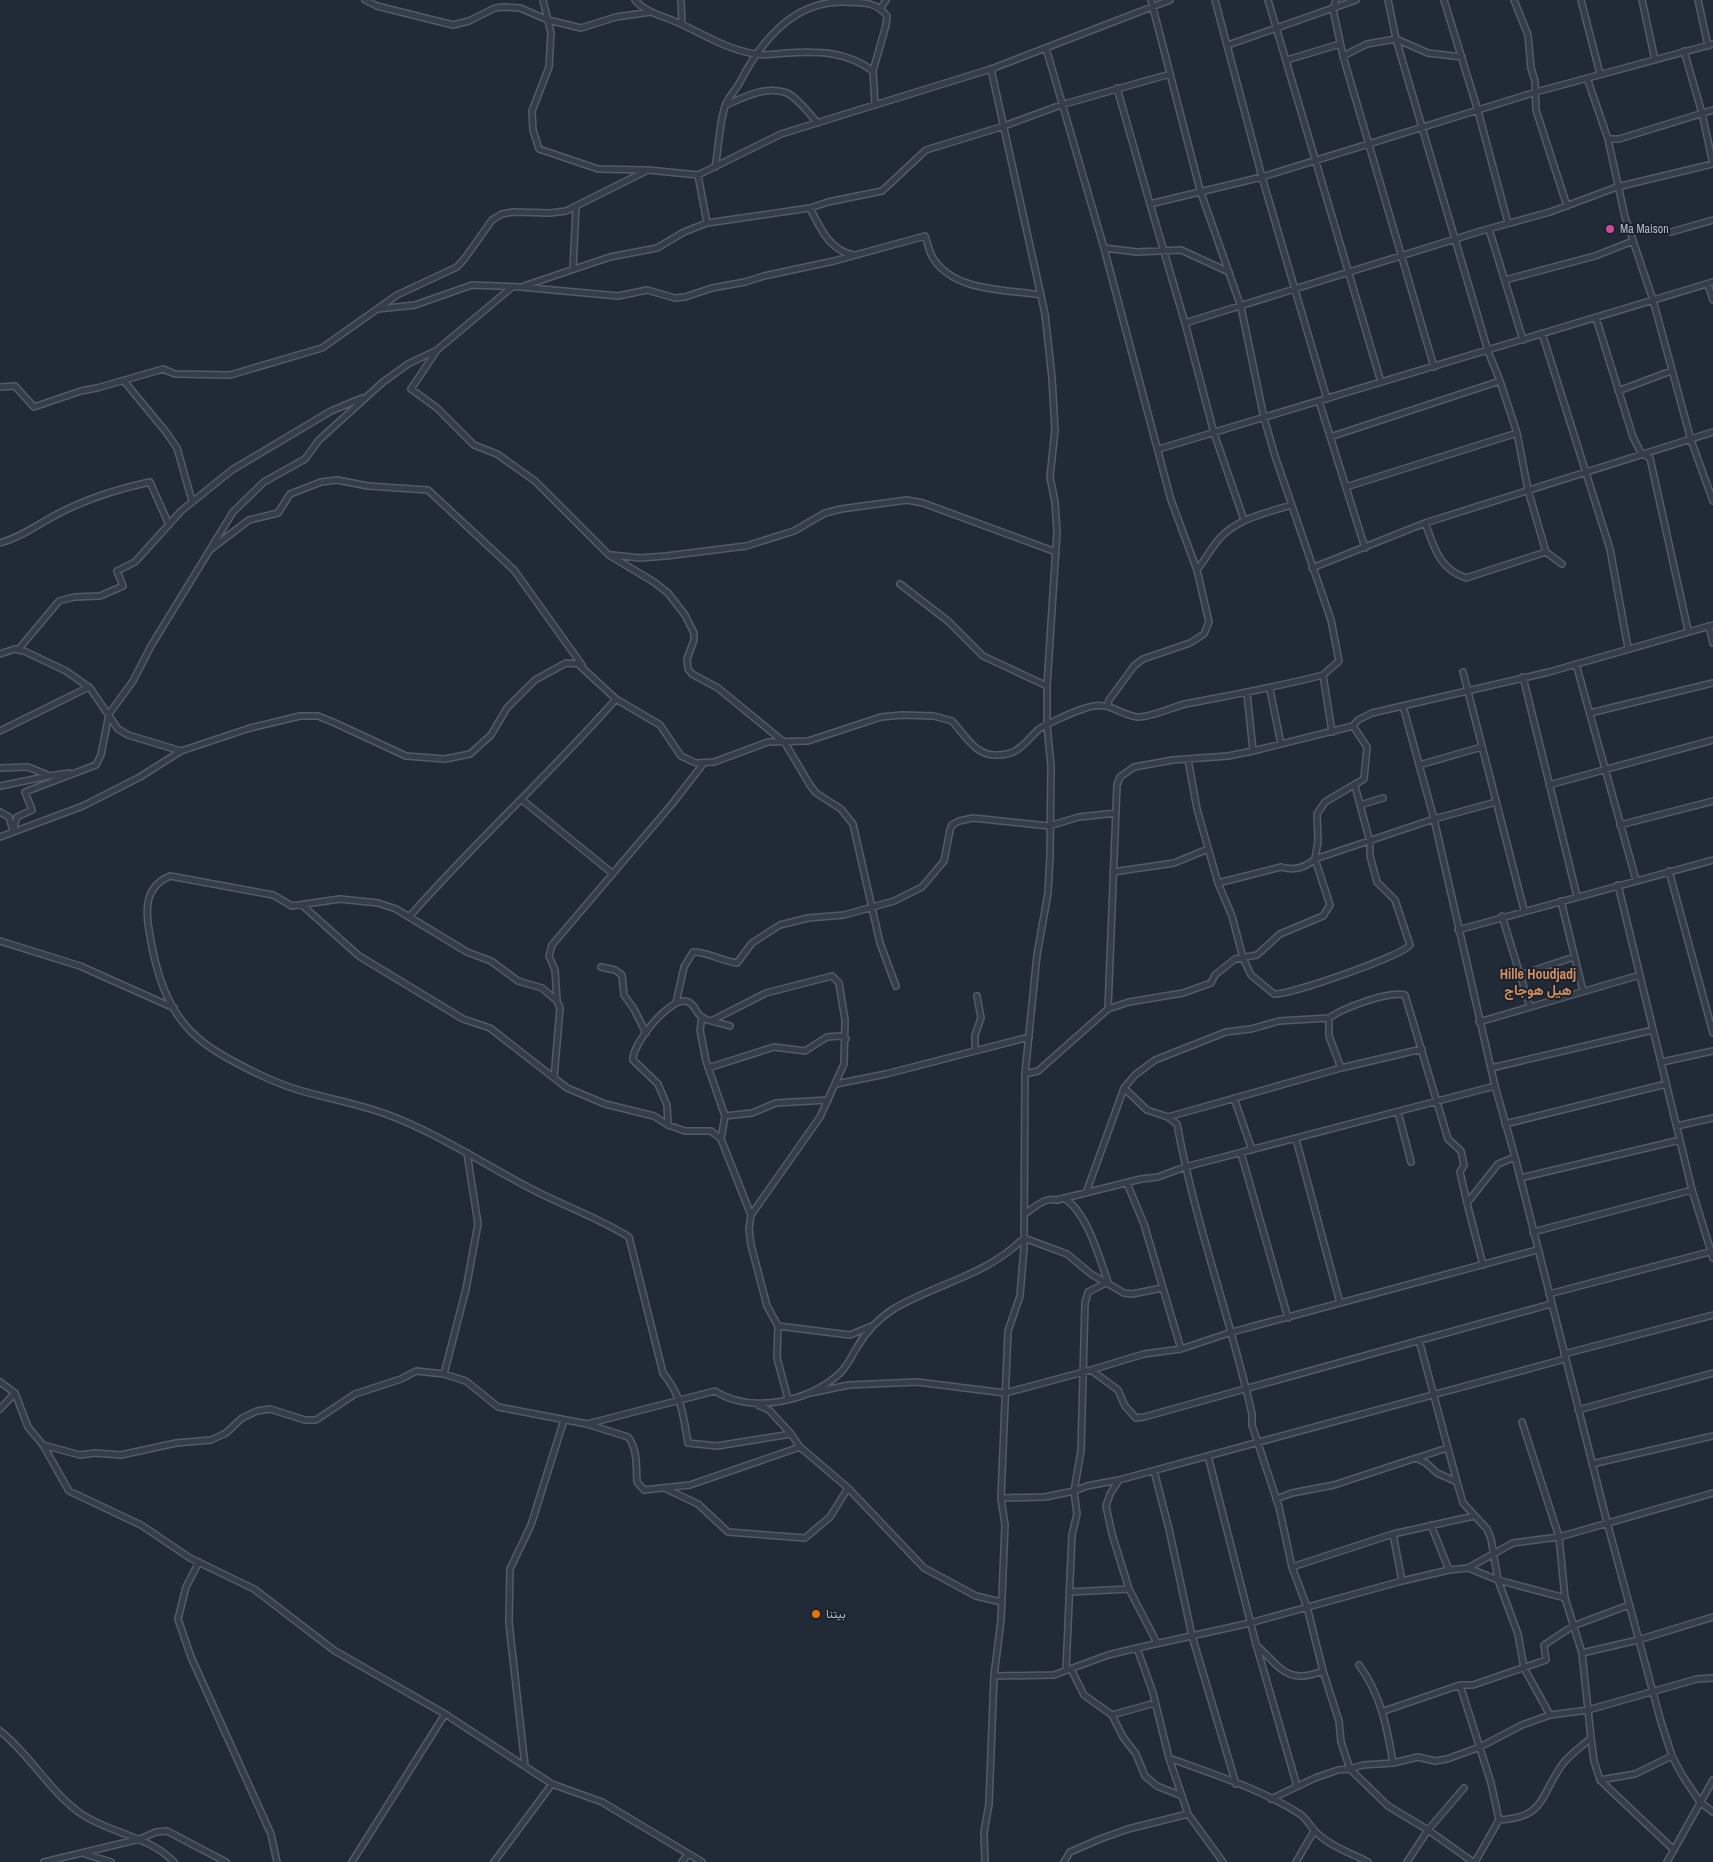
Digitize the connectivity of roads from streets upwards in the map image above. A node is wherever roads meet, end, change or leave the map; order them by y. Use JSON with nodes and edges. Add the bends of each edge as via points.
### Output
{"nodes":[{"id":1,"x":365,"y":0,"type":"edge"},
{"id":2,"x":543,"y":0,"type":"edge"},
{"id":3,"x":635,"y":0,"type":"edge"},
{"id":4,"x":681,"y":0,"type":"edge"},
{"id":5,"x":886,"y":0,"type":"edge"},
{"id":6,"x":1151,"y":0,"type":"edge"},
{"id":7,"x":1170,"y":0,"type":"edge"},
{"id":8,"x":1215,"y":0,"type":"edge"},
{"id":9,"x":1268,"y":0,"type":"edge"},
{"id":10,"x":1336,"y":0,"type":"edge"},
{"id":11,"x":1356,"y":0,"type":"edge"},
{"id":12,"x":1388,"y":0,"type":"edge"},
{"id":13,"x":1444,"y":0,"type":"edge"},
{"id":14,"x":1514,"y":0,"type":"edge"},
{"id":15,"x":1580,"y":0,"type":"edge"},
{"id":16,"x":1642,"y":0,"type":"edge"},
{"id":17,"x":1698,"y":0,"type":"edge"},
{"id":18,"x":1153,"y":6,"type":"junction"},
{"id":19,"x":881,"y":8,"type":"junction"},
{"id":20,"x":1332,"y":9,"type":"junction"},
{"id":21,"x":651,"y":12,"type":"junction"},
{"id":22,"x":548,"y":20,"type":"junction"},
{"id":23,"x":682,"y":24,"type":"junction"},
{"id":24,"x":1278,"y":29,"type":"junction"},
{"id":25,"x":1396,"y":40,"type":"junction"},
{"id":26,"x":1340,"y":44,"type":"junction"},
{"id":27,"x":1228,"y":45,"type":"junction"},
{"id":28,"x":1711,"y":45,"type":"edge"},
{"id":29,"x":1046,"y":48,"type":"junction"},
{"id":30,"x":1684,"y":51,"type":"junction"},
{"id":31,"x":755,"y":54,"type":"junction"},
{"id":32,"x":1344,"y":56,"type":"junction"},
{"id":33,"x":1462,"y":57,"type":"junction"},
{"id":34,"x":1287,"y":60,"type":"junction"},
{"id":35,"x":1655,"y":60,"type":"junction"},
{"id":36,"x":991,"y":69,"type":"junction"},
{"id":37,"x":873,"y":71,"type":"junction"},
{"id":38,"x":1170,"y":74,"type":"junction"},
{"id":39,"x":1600,"y":74,"type":"junction"},
{"id":40,"x":1587,"y":78,"type":"junction"},
{"id":41,"x":1117,"y":88,"type":"junction"},
{"id":42,"x":1536,"y":92,"type":"junction"},
{"id":43,"x":726,"y":105,"type":"junction"},
{"id":44,"x":875,"y":105,"type":"junction"},
{"id":45,"x":1061,"y":105,"type":"junction"},
{"id":46,"x":1713,"y":110,"type":"edge"},
{"id":47,"x":1478,"y":111,"type":"junction"},
{"id":48,"x":1702,"y":113,"type":"junction"},
{"id":49,"x":818,"y":123,"type":"junction"},
{"id":50,"x":1004,"y":126,"type":"junction"},
{"id":51,"x":1424,"y":127,"type":"junction"},
{"id":52,"x":1608,"y":139,"type":"junction"},
{"id":53,"x":1369,"y":144,"type":"junction"},
{"id":54,"x":1315,"y":161,"type":"junction"},
{"id":55,"x":1713,"y":164,"type":"edge"},
{"id":56,"x":715,"y":167,"type":"junction"},
{"id":57,"x":648,"y":170,"type":"junction"},
{"id":58,"x":698,"y":175,"type":"junction"},
{"id":59,"x":1262,"y":177,"type":"junction"},
{"id":60,"x":1617,"y":187,"type":"junction"},
{"id":61,"x":1200,"y":190,"type":"junction"},
{"id":62,"x":1150,"y":204,"type":"junction"},
{"id":63,"x":1567,"y":206,"type":"junction"},
{"id":64,"x":576,"y":207,"type":"junction"},
{"id":65,"x":810,"y":208,"type":"junction"},
{"id":66,"x":1713,"y":220,"type":"edge"},
{"id":67,"x":707,"y":223,"type":"junction"},
{"id":68,"x":1508,"y":223,"type":"junction"},
{"id":69,"x":1489,"y":228,"type":"junction"},
{"id":70,"x":1671,"y":232,"type":"dead end"},
{"id":71,"x":1456,"y":239,"type":"junction"},
{"id":72,"x":1633,"y":242,"type":"junction"},
{"id":73,"x":1104,"y":248,"type":"junction"},
{"id":74,"x":878,"y":249,"type":"junction"},
{"id":75,"x":1163,"y":252,"type":"junction"},
{"id":76,"x":1402,"y":256,"type":"junction"},
{"id":77,"x":573,"y":269,"type":"junction"},
{"id":78,"x":1230,"y":272,"type":"junction"},
{"id":79,"x":1349,"y":273,"type":"junction"},
{"id":80,"x":1505,"y":280,"type":"junction"},
{"id":81,"x":1710,"y":283,"type":"edge"},
{"id":82,"x":521,"y":287,"type":"junction"},
{"id":83,"x":511,"y":288,"type":"junction"},
{"id":84,"x":1295,"y":290,"type":"junction"},
{"id":85,"x":1041,"y":294,"type":"junction"},
{"id":86,"x":1653,"y":300,"type":"junction"},
{"id":87,"x":1713,"y":300,"type":"edge"},
{"id":88,"x":1241,"y":307,"type":"junction"},
{"id":89,"x":377,"y":309,"type":"junction"},
{"id":90,"x":1596,"y":318,"type":"junction"},
{"id":91,"x":1185,"y":323,"type":"junction"},
{"id":92,"x":1542,"y":333,"type":"junction"},
{"id":93,"x":1523,"y":340,"type":"junction"},
{"id":94,"x":437,"y":350,"type":"junction"},
{"id":95,"x":1488,"y":351,"type":"junction"},
{"id":96,"x":1434,"y":367,"type":"junction"},
{"id":97,"x":1672,"y":371,"type":"junction"},
{"id":98,"x":124,"y":381,"type":"junction"},
{"id":99,"x":1500,"y":381,"type":"junction"},
{"id":100,"x":1381,"y":382,"type":"junction"},
{"id":101,"x":0,"y":387,"type":"edge"},
{"id":102,"x":1618,"y":391,"type":"junction"},
{"id":103,"x":364,"y":398,"type":"junction"},
{"id":104,"x":1326,"y":399,"type":"junction"},
{"id":105,"x":1319,"y":401,"type":"junction"},
{"id":106,"x":1264,"y":418,"type":"junction"},
{"id":107,"x":1713,"y":432,"type":"edge"},
{"id":108,"x":1214,"y":433,"type":"junction"},
{"id":109,"x":1516,"y":433,"type":"junction"},
{"id":110,"x":1330,"y":437,"type":"junction"},
{"id":111,"x":1690,"y":440,"type":"junction"},
{"id":112,"x":1159,"y":449,"type":"junction"},
{"id":113,"x":1641,"y":453,"type":"junction"},
{"id":114,"x":1586,"y":472,"type":"junction"},
{"id":115,"x":1710,"y":486,"type":"edge"},
{"id":116,"x":1346,"y":487,"type":"junction"},
{"id":117,"x":1528,"y":490,"type":"junction"},
{"id":118,"x":192,"y":501,"type":"junction"},
{"id":119,"x":1713,"y":501,"type":"edge"},
{"id":120,"x":1291,"y":505,"type":"junction"},
{"id":121,"x":1244,"y":520,"type":"junction"},
{"id":122,"x":1425,"y":523,"type":"junction"},
{"id":123,"x":169,"y":525,"type":"junction"},
{"id":124,"x":0,"y":543,"type":"edge"},
{"id":125,"x":1365,"y":548,"type":"junction"},
{"id":126,"x":208,"y":551,"type":"junction"},
{"id":127,"x":1056,"y":552,"type":"junction"},
{"id":128,"x":1546,"y":552,"type":"junction"},
{"id":129,"x":609,"y":555,"type":"junction"},
{"id":130,"x":1562,"y":564,"type":"dead end"},
{"id":131,"x":1312,"y":568,"type":"junction"},
{"id":132,"x":1197,"y":570,"type":"junction"},
{"id":133,"x":900,"y":584,"type":"dead end"},
{"id":134,"x":1711,"y":625,"type":"edge"},
{"id":135,"x":1688,"y":630,"type":"junction"},
{"id":136,"x":1713,"y":643,"type":"edge"},
{"id":137,"x":1628,"y":648,"type":"junction"},
{"id":138,"x":18,"y":650,"type":"junction"},
{"id":139,"x":0,"y":654,"type":"edge"},
{"id":140,"x":1576,"y":664,"type":"junction"},
{"id":141,"x":585,"y":669,"type":"junction"},
{"id":142,"x":1463,"y":672,"type":"dead end"},
{"id":143,"x":1323,"y":675,"type":"junction"},
{"id":144,"x":1524,"y":677,"type":"junction"},
{"id":145,"x":1713,"y":683,"type":"edge"},
{"id":146,"x":1047,"y":686,"type":"junction"},
{"id":147,"x":88,"y":687,"type":"junction"},
{"id":148,"x":1270,"y":690,"type":"junction"},
{"id":149,"x":1468,"y":690,"type":"junction"},
{"id":150,"x":1247,"y":693,"type":"junction"},
{"id":151,"x":616,"y":699,"type":"junction"},
{"id":152,"x":1108,"y":705,"type":"junction"},
{"id":153,"x":1404,"y":706,"type":"junction"},
{"id":154,"x":1590,"y":713,"type":"junction"},
{"id":155,"x":109,"y":714,"type":"junction"},
{"id":156,"x":1047,"y":725,"type":"junction"},
{"id":157,"x":1353,"y":726,"type":"junction"},
{"id":158,"x":0,"y":732,"type":"edge"},
{"id":159,"x":1332,"y":732,"type":"junction"},
{"id":160,"x":1713,"y":740,"type":"edge"},
{"id":161,"x":785,"y":743,"type":"junction"},
{"id":162,"x":1281,"y":744,"type":"junction"},
{"id":163,"x":1482,"y":747,"type":"junction"},
{"id":164,"x":181,"y":751,"type":"junction"},
{"id":165,"x":1253,"y":751,"type":"junction"},
{"id":166,"x":1188,"y":759,"type":"junction"},
{"id":167,"x":703,"y":764,"type":"junction"},
{"id":168,"x":1419,"y":765,"type":"junction"},
{"id":169,"x":0,"y":768,"type":"edge"},
{"id":170,"x":1605,"y":768,"type":"junction"},
{"id":171,"x":72,"y":773,"type":"junction"},
{"id":172,"x":50,"y":776,"type":"junction"},
{"id":173,"x":1549,"y":785,"type":"junction"},
{"id":174,"x":0,"y":786,"type":"edge"},
{"id":175,"x":1355,"y":786,"type":"junction"},
{"id":176,"x":1384,"y":798,"type":"dead end"},
{"id":177,"x":521,"y":799,"type":"junction"},
{"id":178,"x":1713,"y":801,"type":"edge"},
{"id":179,"x":1496,"y":802,"type":"junction"},
{"id":180,"x":1360,"y":805,"type":"junction"},
{"id":181,"x":0,"y":812,"type":"edge"},
{"id":182,"x":1116,"y":813,"type":"junction"},
{"id":183,"x":1434,"y":819,"type":"junction"},
{"id":184,"x":1620,"y":825,"type":"junction"},
{"id":185,"x":1049,"y":826,"type":"junction"},
{"id":186,"x":13,"y":831,"type":"junction"},
{"id":187,"x":0,"y":837,"type":"edge"},
{"id":188,"x":1370,"y":842,"type":"junction"},
{"id":189,"x":1208,"y":849,"type":"junction"},
{"id":190,"x":1315,"y":859,"type":"junction"},
{"id":191,"x":1713,"y":860,"type":"edge"},
{"id":192,"x":1669,"y":871,"type":"junction"},
{"id":193,"x":1113,"y":872,"type":"junction"},
{"id":194,"x":612,"y":873,"type":"junction"},
{"id":195,"x":1636,"y":880,"type":"junction"},
{"id":196,"x":1218,"y":884,"type":"junction"},
{"id":197,"x":1618,"y":885,"type":"junction"},
{"id":198,"x":1577,"y":896,"type":"junction"},
{"id":199,"x":1561,"y":901,"type":"junction"},
{"id":200,"x":302,"y":905,"type":"junction"},
{"id":201,"x":872,"y":907,"type":"junction"},
{"id":202,"x":1524,"y":910,"type":"junction"},
{"id":203,"x":410,"y":916,"type":"junction"},
{"id":204,"x":1502,"y":916,"type":"junction"},
{"id":205,"x":1458,"y":930,"type":"junction"},
{"id":206,"x":0,"y":941,"type":"edge"},
{"id":207,"x":1574,"y":957,"type":"junction"},
{"id":208,"x":1243,"y":958,"type":"junction"},
{"id":209,"x":601,"y":967,"type":"dead end"},
{"id":210,"x":1520,"y":974,"type":"junction"},
{"id":211,"x":1640,"y":975,"type":"junction"},
{"id":212,"x":896,"y":986,"type":"dead end"},
{"id":213,"x":1583,"y":991,"type":"junction"},
{"id":214,"x":977,"y":996,"type":"dead end"},
{"id":215,"x":557,"y":1001,"type":"junction"},
{"id":216,"x":676,"y":1003,"type":"junction"},
{"id":217,"x":1530,"y":1007,"type":"junction"},
{"id":218,"x":174,"y":1008,"type":"junction"},
{"id":219,"x":1108,"y":1009,"type":"junction"},
{"id":220,"x":702,"y":1018,"type":"junction"},
{"id":221,"x":1328,"y":1018,"type":"junction"},
{"id":222,"x":713,"y":1020,"type":"junction"},
{"id":223,"x":1479,"y":1022,"type":"junction"},
{"id":224,"x":730,"y":1026,"type":"dead end"},
{"id":225,"x":1653,"y":1030,"type":"junction"},
{"id":226,"x":646,"y":1033,"type":"junction"},
{"id":227,"x":1713,"y":1033,"type":"edge"},
{"id":228,"x":1028,"y":1037,"type":"junction"},
{"id":229,"x":846,"y":1039,"type":"junction"},
{"id":230,"x":1422,"y":1049,"type":"junction"},
{"id":231,"x":975,"y":1050,"type":"junction"},
{"id":232,"x":1713,"y":1051,"type":"edge"},
{"id":233,"x":1662,"y":1062,"type":"junction"},
{"id":234,"x":708,"y":1068,"type":"junction"},
{"id":235,"x":1341,"y":1068,"type":"junction"},
{"id":236,"x":1491,"y":1068,"type":"junction"},
{"id":237,"x":1025,"y":1074,"type":"junction"},
{"id":238,"x":554,"y":1078,"type":"junction"},
{"id":239,"x":836,"y":1084,"type":"junction"},
{"id":240,"x":1666,"y":1084,"type":"junction"},
{"id":241,"x":1495,"y":1086,"type":"junction"},
{"id":242,"x":1124,"y":1088,"type":"junction"},
{"id":243,"x":1234,"y":1098,"type":"junction"},
{"id":244,"x":828,"y":1100,"type":"junction"},
{"id":245,"x":1438,"y":1102,"type":"junction"},
{"id":246,"x":1398,"y":1112,"type":"junction"},
{"id":247,"x":725,"y":1116,"type":"junction"},
{"id":248,"x":1168,"y":1117,"type":"junction"},
{"id":249,"x":1713,"y":1118,"type":"edge"},
{"id":250,"x":1506,"y":1124,"type":"junction"},
{"id":251,"x":668,"y":1125,"type":"junction"},
{"id":252,"x":1676,"y":1126,"type":"junction"},
{"id":253,"x":721,"y":1139,"type":"junction"},
{"id":254,"x":1296,"y":1139,"type":"junction"},
{"id":255,"x":1680,"y":1140,"type":"junction"},
{"id":256,"x":1252,"y":1150,"type":"junction"},
{"id":257,"x":467,"y":1153,"type":"junction"},
{"id":258,"x":1241,"y":1153,"type":"junction"},
{"id":259,"x":1515,"y":1157,"type":"junction"},
{"id":260,"x":1410,"y":1162,"type":"dead end"},
{"id":261,"x":1185,"y":1167,"type":"junction"},
{"id":262,"x":1520,"y":1178,"type":"junction"},
{"id":263,"x":1127,"y":1183,"type":"junction"},
{"id":264,"x":1692,"y":1190,"type":"junction"},
{"id":265,"x":1086,"y":1193,"type":"junction"},
{"id":266,"x":1064,"y":1198,"type":"junction"},
{"id":267,"x":1467,"y":1203,"type":"junction"},
{"id":268,"x":1024,"y":1214,"type":"junction"},
{"id":269,"x":751,"y":1215,"type":"junction"},
{"id":270,"x":1533,"y":1232,"type":"junction"},
{"id":271,"x":1024,"y":1238,"type":"junction"},
{"id":272,"x":1537,"y":1250,"type":"junction"},
{"id":273,"x":1712,"y":1252,"type":"edge"},
{"id":274,"x":1713,"y":1258,"type":"edge"},
{"id":275,"x":1483,"y":1266,"type":"junction"},
{"id":276,"x":1108,"y":1282,"type":"junction"},
{"id":277,"x":1162,"y":1288,"type":"junction"},
{"id":278,"x":1549,"y":1294,"type":"junction"},
{"id":279,"x":1340,"y":1302,"type":"junction"},
{"id":280,"x":1551,"y":1304,"type":"junction"},
{"id":281,"x":1713,"y":1316,"type":"edge"},
{"id":282,"x":1288,"y":1318,"type":"junction"},
{"id":283,"x":872,"y":1325,"type":"junction"},
{"id":284,"x":778,"y":1326,"type":"junction"},
{"id":285,"x":1232,"y":1332,"type":"junction"},
{"id":286,"x":1420,"y":1340,"type":"junction"},
{"id":287,"x":1181,"y":1349,"type":"junction"},
{"id":288,"x":1564,"y":1356,"type":"junction"},
{"id":289,"x":1091,"y":1370,"type":"junction"},
{"id":290,"x":1083,"y":1372,"type":"junction"},
{"id":291,"x":1713,"y":1373,"type":"edge"},
{"id":292,"x":444,"y":1374,"type":"junction"},
{"id":293,"x":0,"y":1382,"type":"edge"},
{"id":294,"x":1246,"y":1387,"type":"junction"},
{"id":295,"x":15,"y":1393,"type":"junction"},
{"id":296,"x":1005,"y":1393,"type":"junction"},
{"id":297,"x":805,"y":1394,"type":"junction"},
{"id":298,"x":1436,"y":1395,"type":"junction"},
{"id":299,"x":788,"y":1399,"type":"junction"},
{"id":300,"x":679,"y":1400,"type":"junction"},
{"id":301,"x":754,"y":1403,"type":"junction"},
{"id":302,"x":0,"y":1408,"type":"edge"},
{"id":303,"x":1578,"y":1410,"type":"junction"},
{"id":304,"x":564,"y":1420,"type":"junction"},
{"id":305,"x":1522,"y":1422,"type":"dead end"},
{"id":306,"x":587,"y":1424,"type":"junction"},
{"id":307,"x":791,"y":1434,"type":"junction"},
{"id":308,"x":1713,"y":1436,"type":"edge"},
{"id":309,"x":1258,"y":1442,"type":"junction"},
{"id":310,"x":44,"y":1445,"type":"junction"},
{"id":311,"x":800,"y":1447,"type":"junction"},
{"id":312,"x":1447,"y":1448,"type":"junction"},
{"id":313,"x":1208,"y":1456,"type":"junction"},
{"id":314,"x":1416,"y":1458,"type":"junction"},
{"id":315,"x":1592,"y":1464,"type":"junction"},
{"id":316,"x":1154,"y":1471,"type":"junction"},
{"id":317,"x":1119,"y":1480,"type":"junction"},
{"id":318,"x":1457,"y":1482,"type":"junction"},
{"id":319,"x":664,"y":1488,"type":"junction"},
{"id":320,"x":848,"y":1488,"type":"junction"},
{"id":321,"x":1074,"y":1491,"type":"junction"},
{"id":322,"x":1713,"y":1493,"type":"edge"},
{"id":323,"x":1001,"y":1498,"type":"junction"},
{"id":324,"x":1276,"y":1499,"type":"junction"},
{"id":325,"x":1474,"y":1516,"type":"junction"},
{"id":326,"x":1607,"y":1522,"type":"junction"},
{"id":327,"x":1431,"y":1525,"type":"junction"},
{"id":328,"x":1393,"y":1534,"type":"junction"},
{"id":329,"x":1559,"y":1537,"type":"junction"},
{"id":330,"x":1495,"y":1551,"type":"junction"},
{"id":331,"x":200,"y":1562,"type":"junction"},
{"id":332,"x":1292,"y":1567,"type":"junction"},
{"id":333,"x":1468,"y":1568,"type":"junction"},
{"id":334,"x":1449,"y":1570,"type":"junction"},
{"id":335,"x":1498,"y":1580,"type":"junction"},
{"id":336,"x":1402,"y":1581,"type":"junction"},
{"id":337,"x":1130,"y":1589,"type":"junction"},
{"id":338,"x":1069,"y":1592,"type":"junction"},
{"id":339,"x":1565,"y":1598,"type":"junction"},
{"id":340,"x":1001,"y":1602,"type":"junction"},
{"id":341,"x":1629,"y":1605,"type":"junction"},
{"id":342,"x":1307,"y":1607,"type":"junction"},
{"id":343,"x":1713,"y":1617,"type":"edge"},
{"id":344,"x":1250,"y":1623,"type":"junction"},
{"id":345,"x":1573,"y":1626,"type":"junction"},
{"id":346,"x":1192,"y":1636,"type":"junction"},
{"id":347,"x":1638,"y":1640,"type":"junction"},
{"id":348,"x":1157,"y":1643,"type":"junction"},
{"id":349,"x":1256,"y":1644,"type":"junction"},
{"id":350,"x":1137,"y":1648,"type":"junction"},
{"id":351,"x":1582,"y":1653,"type":"junction"},
{"id":352,"x":1359,"y":1665,"type":"dead end"},
{"id":353,"x":1524,"y":1668,"type":"junction"},
{"id":354,"x":1069,"y":1669,"type":"junction"},
{"id":355,"x":1323,"y":1671,"type":"junction"},
{"id":356,"x":994,"y":1676,"type":"junction"},
{"id":357,"x":1713,"y":1678,"type":"edge"},
{"id":358,"x":1460,"y":1685,"type":"junction"},
{"id":359,"x":1653,"y":1693,"type":"junction"},
{"id":360,"x":1155,"y":1703,"type":"junction"},
{"id":361,"x":1588,"y":1710,"type":"junction"},
{"id":362,"x":1384,"y":1711,"type":"junction"},
{"id":363,"x":445,"y":1714,"type":"junction"},
{"id":364,"x":1112,"y":1715,"type":"junction"},
{"id":365,"x":1550,"y":1715,"type":"junction"},
{"id":366,"x":0,"y":1731,"type":"edge"},
{"id":367,"x":1591,"y":1738,"type":"junction"},
{"id":368,"x":1480,"y":1747,"type":"junction"},
{"id":369,"x":1672,"y":1756,"type":"junction"},
{"id":370,"x":1169,"y":1758,"type":"junction"},
{"id":371,"x":1393,"y":1763,"type":"junction"},
{"id":372,"x":525,"y":1766,"type":"junction"},
{"id":373,"x":1350,"y":1769,"type":"junction"},
{"id":374,"x":1600,"y":1780,"type":"junction"},
{"id":375,"x":1713,"y":1780,"type":"edge"},
{"id":376,"x":552,"y":1784,"type":"junction"},
{"id":377,"x":1236,"y":1784,"type":"junction"},
{"id":378,"x":1297,"y":1786,"type":"junction"},
{"id":379,"x":1464,"y":1788,"type":"dead end"},
{"id":380,"x":1182,"y":1796,"type":"junction"},
{"id":381,"x":1271,"y":1799,"type":"junction"},
{"id":382,"x":1700,"y":1802,"type":"junction"},
{"id":383,"x":1713,"y":1812,"type":"edge"},
{"id":384,"x":1188,"y":1814,"type":"junction"},
{"id":385,"x":1499,"y":1820,"type":"junction"},
{"id":386,"x":1428,"y":1830,"type":"junction"},
{"id":387,"x":1314,"y":1831,"type":"junction"},
{"id":388,"x":140,"y":1839,"type":"junction"},
{"id":389,"x":1674,"y":1850,"type":"junction"},
{"id":390,"x":84,"y":1854,"type":"junction"},
{"id":391,"x":688,"y":1854,"type":"junction"},
{"id":392,"x":498,"y":1856,"type":"junction"},
{"id":393,"x":44,"y":1862,"type":"edge"},
{"id":394,"x":111,"y":1862,"type":"edge"},
{"id":395,"x":174,"y":1862,"type":"edge"},
{"id":396,"x":226,"y":1862,"type":"edge"},
{"id":397,"x":277,"y":1862,"type":"edge"},
{"id":398,"x":352,"y":1862,"type":"edge"},
{"id":399,"x":487,"y":1862,"type":"edge"},
{"id":400,"x":494,"y":1862,"type":"edge"},
{"id":401,"x":682,"y":1862,"type":"edge"},
{"id":402,"x":702,"y":1862,"type":"edge"},
{"id":403,"x":985,"y":1862,"type":"edge"},
{"id":404,"x":1064,"y":1862,"type":"edge"},
{"id":405,"x":1223,"y":1862,"type":"edge"},
{"id":406,"x":1296,"y":1862,"type":"edge"},
{"id":407,"x":1368,"y":1862,"type":"edge"},
{"id":408,"x":1407,"y":1862,"type":"edge"},
{"id":409,"x":1474,"y":1862,"type":"edge"},
{"id":410,"x":1667,"y":1862,"type":"edge"}],
"edges":[{"from":1,"to":22,"type":"street","via":[[376,6],[453,25],[504,7],[520,8]]},
{"from":2,"to":22,"type":"street"},
{"from":3,"to":21,"type":"street","via":[[641,8]]},
{"from":4,"to":23,"type":"street"},
{"from":5,"to":19,"type":"street"},
{"from":6,"to":18,"type":"street"},
{"from":7,"to":18,"type":"street"},
{"from":8,"to":27,"type":"street"},
{"from":9,"to":24,"type":"street"},
{"from":10,"to":20,"type":"street"},
{"from":11,"to":20,"type":"street"},
{"from":12,"to":25,"type":"street"},
{"from":13,"to":33,"type":"street"},
{"from":14,"to":42,"type":"street","via":[[1528,35]]},
{"from":15,"to":39,"type":"street"},
{"from":16,"to":35,"type":"street"},
{"from":17,"to":28,"type":"street"},
{"from":18,"to":29,"type":"street"},
{"from":18,"to":38,"type":"street"},
{"from":19,"to":31,"type":"street","via":[[870,3],[837,1],[810,8],[783,23]]},
{"from":19,"to":37,"type":"street","via":[[887,16],[886,25]]},
{"from":20,"to":24,"type":"street"},
{"from":20,"to":26,"type":"street"},
{"from":21,"to":22,"type":"street","via":[[616,17],[581,28]]},
{"from":21,"to":23,"type":"street"},
{"from":22,"to":57,"type":"street","via":[[551,34],[549,67],[532,111],[539,149],[598,169]]},
{"from":23,"to":31,"type":"street","via":[[717,44]]},
{"from":24,"to":27,"type":"street"},
{"from":24,"to":34,"type":"street"},
{"from":25,"to":32,"type":"street","via":[[1367,44]]},
{"from":25,"to":33,"type":"street","via":[[1428,53]]},
{"from":25,"to":51,"type":"street"},
{"from":26,"to":32,"type":"street"},
{"from":26,"to":34,"type":"street"},
{"from":27,"to":59,"type":"street"},
{"from":28,"to":30,"type":"street"},
{"from":29,"to":36,"type":"street"},
{"from":29,"to":45,"type":"street"},
{"from":30,"to":35,"type":"street"},
{"from":30,"to":48,"type":"street"},
{"from":31,"to":37,"type":"street","via":[[830,52],[860,61]]},
{"from":31,"to":43,"type":"street"},
{"from":32,"to":53,"type":"street"},
{"from":33,"to":47,"type":"street"},
{"from":34,"to":54,"type":"street"},
{"from":35,"to":39,"type":"street"},
{"from":36,"to":44,"type":"street"},
{"from":36,"to":50,"type":"street"},
{"from":37,"to":44,"type":"street"},
{"from":38,"to":41,"type":"street"},
{"from":38,"to":61,"type":"street"},
{"from":39,"to":40,"type":"street"},
{"from":40,"to":42,"type":"street"},
{"from":40,"to":52,"type":"street"},
{"from":41,"to":45,"type":"street"},
{"from":41,"to":62,"type":"street"},
{"from":42,"to":47,"type":"street"},
{"from":42,"to":63,"type":"street","via":[[1536,110]]},
{"from":43,"to":49,"type":"street","via":[[757,92],[787,93]]},
{"from":43,"to":56,"type":"street"},
{"from":44,"to":49,"type":"street"},
{"from":45,"to":50,"type":"street"},
{"from":45,"to":73,"type":"street"},
{"from":46,"to":48,"type":"street"},
{"from":47,"to":51,"type":"street"},
{"from":47,"to":68,"type":"street"},
{"from":48,"to":52,"type":"street","via":[[1619,139]]},
{"from":48,"to":55,"type":"street"},
{"from":49,"to":56,"type":"street","via":[[781,134]]},
{"from":50,"to":65,"type":"street","via":[[926,150],[882,191]]},
{"from":50,"to":85,"type":"street"},
{"from":51,"to":53,"type":"street"},
{"from":51,"to":71,"type":"street"},
{"from":52,"to":60,"type":"street"},
{"from":53,"to":54,"type":"street"},
{"from":53,"to":76,"type":"street"},
{"from":54,"to":59,"type":"street"},
{"from":54,"to":79,"type":"street"},
{"from":55,"to":60,"type":"street"},
{"from":56,"to":58,"type":"street"},
{"from":57,"to":58,"type":"street"},
{"from":57,"to":64,"type":"street"},
{"from":58,"to":67,"type":"street"},
{"from":59,"to":61,"type":"street"},
{"from":59,"to":84,"type":"street"},
{"from":60,"to":63,"type":"street"},
{"from":60,"to":72,"type":"street"},
{"from":61,"to":62,"type":"street"},
{"from":61,"to":78,"type":"street"},
{"from":62,"to":75,"type":"street"},
{"from":63,"to":68,"type":"street"},
{"from":64,"to":77,"type":"street"},
{"from":64,"to":89,"type":"street","via":[[558,212],[502,214],[492,220],[457,267],[397,295]]},
{"from":65,"to":67,"type":"street"},
{"from":65,"to":74,"type":"street","via":[[822,232],[844,253],[857,255]]},
{"from":66,"to":70,"type":"street"},
{"from":67,"to":77,"type":"street","via":[[657,248],[610,257]]},
{"from":68,"to":69,"type":"street"},
{"from":69,"to":71,"type":"street"},
{"from":69,"to":80,"type":"street"},
{"from":71,"to":76,"type":"street"},
{"from":71,"to":95,"type":"street"},
{"from":72,"to":80,"type":"street","via":[[1595,256]]},
{"from":72,"to":86,"type":"street"},
{"from":73,"to":75,"type":"street"},
{"from":73,"to":112,"type":"street"},
{"from":74,"to":82,"type":"street","via":[[676,298],[647,290],[618,296]]},
{"from":74,"to":85,"type":"street","via":[[926,236],[932,257],[946,274],[966,284]]},
{"from":75,"to":78,"type":"street","via":[[1181,250]]},
{"from":75,"to":91,"type":"street"},
{"from":76,"to":79,"type":"street"},
{"from":76,"to":96,"type":"street"},
{"from":77,"to":82,"type":"street"},
{"from":78,"to":88,"type":"street"},
{"from":79,"to":84,"type":"street"},
{"from":79,"to":100,"type":"street"},
{"from":80,"to":93,"type":"street"},
{"from":81,"to":86,"type":"street"},
{"from":81,"to":87,"type":"street"},
{"from":82,"to":83,"type":"street"},
{"from":83,"to":89,"type":"street","via":[[472,285],[415,305]]},
{"from":83,"to":94,"type":"street"},
{"from":84,"to":88,"type":"street"},
{"from":84,"to":104,"type":"street"},
{"from":85,"to":127,"type":"street","via":[[1052,378],[1055,430],[1050,478],[1056,502]]},
{"from":86,"to":90,"type":"street"},
{"from":86,"to":97,"type":"street"},
{"from":88,"to":91,"type":"street"},
{"from":88,"to":106,"type":"street"},
{"from":89,"to":98,"type":"street","via":[[322,348],[247,371],[206,375],[175,374],[162,369]]},
{"from":90,"to":92,"type":"street"},
{"from":90,"to":102,"type":"street"},
{"from":91,"to":108,"type":"street"},
{"from":92,"to":93,"type":"street"},
{"from":92,"to":114,"type":"street"},
{"from":93,"to":95,"type":"street"},
{"from":94,"to":103,"type":"street","via":[[408,364]]},
{"from":94,"to":129,"type":"street","via":[[412,385],[413,393],[437,408],[474,445],[497,454],[535,481]]},
{"from":95,"to":96,"type":"street"},
{"from":95,"to":99,"type":"street"},
{"from":96,"to":100,"type":"street"},
{"from":97,"to":102,"type":"street"},
{"from":97,"to":111,"type":"street"},
{"from":98,"to":101,"type":"street","via":[[34,407],[15,386]]},
{"from":98,"to":118,"type":"street","via":[[177,448]]},
{"from":99,"to":109,"type":"street"},
{"from":99,"to":110,"type":"street"},
{"from":100,"to":104,"type":"street"},
{"from":102,"to":113,"type":"street"},
{"from":103,"to":118,"type":"street","via":[[322,416],[232,470]]},
{"from":103,"to":126,"type":"street","via":[[319,440],[305,459],[264,482],[233,512]]},
{"from":104,"to":105,"type":"street"},
{"from":105,"to":106,"type":"street"},
{"from":105,"to":110,"type":"street"},
{"from":106,"to":108,"type":"street"},
{"from":106,"to":120,"type":"street"},
{"from":107,"to":111,"type":"street"},
{"from":108,"to":112,"type":"street"},
{"from":108,"to":121,"type":"street"},
{"from":109,"to":116,"type":"street"},
{"from":109,"to":117,"type":"street"},
{"from":110,"to":116,"type":"street"},
{"from":111,"to":113,"type":"street"},
{"from":111,"to":115,"type":"street"},
{"from":112,"to":132,"type":"street","via":[[1171,500]]},
{"from":113,"to":114,"type":"street"},
{"from":113,"to":135,"type":"street","via":[[1650,458]]},
{"from":114,"to":117,"type":"street"},
{"from":114,"to":137,"type":"street","via":[[1610,549]]},
{"from":115,"to":119,"type":"street"},
{"from":116,"to":125,"type":"street"},
{"from":117,"to":122,"type":"street"},
{"from":117,"to":128,"type":"street"},
{"from":118,"to":123,"type":"street"},
{"from":120,"to":121,"type":"street"},
{"from":120,"to":131,"type":"street"},
{"from":121,"to":132,"type":"street","via":[[1220,538]]},
{"from":122,"to":125,"type":"street"},
{"from":122,"to":128,"type":"street","via":[[1442,562],[1466,578]]},
{"from":123,"to":124,"type":"street","via":[[150,482],[89,500],[53,516],[26,534]]},
{"from":123,"to":138,"type":"street","via":[[135,562],[117,571],[123,586],[100,596],[59,601]]},
{"from":125,"to":131,"type":"street"},
{"from":126,"to":141,"type":"street","via":[[249,520],[278,513],[290,494],[321,482],[337,480],[368,486],[428,490],[514,570]]},
{"from":126,"to":155,"type":"street","via":[[132,681]]},
{"from":127,"to":129,"type":"street","via":[[907,500],[825,513],[794,531],[746,546],[657,557]]},
{"from":127,"to":146,"type":"street"},
{"from":128,"to":130,"type":"street"},
{"from":129,"to":161,"type":"street","via":[[668,593],[685,615],[694,632],[687,665],[692,674],[718,688]]},
{"from":131,"to":143,"type":"street","via":[[1331,620],[1339,661]]},
{"from":132,"to":152,"type":"street","via":[[1209,622],[1204,634],[1190,643],[1143,659],[1134,666]]},
{"from":133,"to":146,"type":"street","via":[[948,620],[983,656]]},
{"from":134,"to":135,"type":"street"},
{"from":134,"to":136,"type":"street"},
{"from":135,"to":137,"type":"street"},
{"from":137,"to":140,"type":"street"},
{"from":138,"to":139,"type":"street"},
{"from":138,"to":147,"type":"street","via":[[66,671]]},
{"from":140,"to":144,"type":"street"},
{"from":140,"to":154,"type":"street"},
{"from":141,"to":151,"type":"street"},
{"from":141,"to":164,"type":"street","via":[[578,664],[566,663],[547,671],[507,708],[479,748],[458,758],[432,760],[406,756],[318,716],[300,716],[250,728]]},
{"from":142,"to":149,"type":"street"},
{"from":143,"to":148,"type":"street"},
{"from":143,"to":159,"type":"street"},
{"from":144,"to":149,"type":"street"},
{"from":144,"to":173,"type":"street"},
{"from":145,"to":154,"type":"street"},
{"from":146,"to":156,"type":"street"},
{"from":147,"to":155,"type":"street"},
{"from":147,"to":158,"type":"street"},
{"from":148,"to":150,"type":"street"},
{"from":148,"to":162,"type":"street"},
{"from":149,"to":153,"type":"street"},
{"from":149,"to":163,"type":"street"},
{"from":150,"to":152,"type":"street","via":[[1137,717]]},
{"from":150,"to":165,"type":"street"},
{"from":151,"to":167,"type":"street","via":[[660,725],[682,756]]},
{"from":151,"to":177,"type":"street"},
{"from":152,"to":156,"type":"street","via":[[1083,708]]},
{"from":153,"to":157,"type":"street","via":[[1372,713]]},
{"from":153,"to":168,"type":"street"},
{"from":154,"to":170,"type":"street"},
{"from":155,"to":164,"type":"street","via":[[118,729],[128,735]]},
{"from":155,"to":171,"type":"street","via":[[96,765]]},
{"from":156,"to":161,"type":"street","via":[[1019,751],[1000,756],[979,751],[952,722],[934,716],[881,717],[818,738]]},
{"from":156,"to":185,"type":"street","via":[[1051,766]]},
{"from":157,"to":159,"type":"street"},
{"from":157,"to":175,"type":"street","via":[[1367,747],[1364,779]]},
{"from":159,"to":162,"type":"street"},
{"from":160,"to":170,"type":"street"},
{"from":161,"to":167,"type":"street","via":[[762,743]]},
{"from":161,"to":201,"type":"street","via":[[810,785],[841,809],[853,824]]},
{"from":162,"to":165,"type":"street"},
{"from":163,"to":168,"type":"street"},
{"from":163,"to":179,"type":"street"},
{"from":164,"to":186,"type":"street","via":[[140,777],[83,806]]},
{"from":165,"to":166,"type":"street"},
{"from":166,"to":182,"type":"street","via":[[1134,767],[1126,772],[1116,785]]},
{"from":166,"to":189,"type":"street"},
{"from":167,"to":194,"type":"street"},
{"from":168,"to":183,"type":"street"},
{"from":169,"to":172,"type":"street","via":[[28,767]]},
{"from":170,"to":173,"type":"street"},
{"from":170,"to":184,"type":"street"},
{"from":171,"to":172,"type":"street"},
{"from":171,"to":186,"type":"street","via":[[25,792],[32,810],[17,817]]},
{"from":172,"to":174,"type":"street"},
{"from":173,"to":198,"type":"street"},
{"from":175,"to":180,"type":"street"},
{"from":175,"to":190,"type":"street","via":[[1325,802],[1317,814]]},
{"from":176,"to":180,"type":"street"},
{"from":177,"to":194,"type":"street"},
{"from":177,"to":203,"type":"street","via":[[469,850]]},
{"from":178,"to":184,"type":"street"},
{"from":179,"to":183,"type":"street"},
{"from":179,"to":202,"type":"street"},
{"from":180,"to":188,"type":"street"},
{"from":181,"to":186,"type":"street","via":[[9,817]]},
{"from":182,"to":185,"type":"street","via":[[1079,817]]},
{"from":182,"to":193,"type":"street"},
{"from":183,"to":188,"type":"street"},
{"from":183,"to":205,"type":"street"},
{"from":184,"to":195,"type":"street"},
{"from":185,"to":201,"type":"street","via":[[973,818],[959,821],[950,830],[944,861],[922,887],[894,901]]},
{"from":185,"to":228,"type":"street","via":[[1048,893]]},
{"from":186,"to":187,"type":"street"},
{"from":188,"to":190,"type":"street"},
{"from":188,"to":208,"type":"street","via":[[1376,882],[1396,900],[1410,941],[1408,948],[1374,964],[1279,994],[1267,990],[1251,975]]},
{"from":189,"to":193,"type":"street","via":[[1174,862]]},
{"from":189,"to":196,"type":"street"},
{"from":190,"to":196,"type":"street","via":[[1308,865],[1291,870],[1281,867]]},
{"from":190,"to":208,"type":"street","via":[[1329,910],[1323,916],[1280,934],[1257,956]]},
{"from":191,"to":192,"type":"street"},
{"from":192,"to":195,"type":"street"},
{"from":192,"to":227,"type":"street"},
{"from":193,"to":219,"type":"street"},
{"from":194,"to":215,"type":"street","via":[[552,945],[549,956]]},
{"from":195,"to":197,"type":"street"},
{"from":196,"to":208,"type":"street","via":[[1232,916]]},
{"from":197,"to":198,"type":"street"},
{"from":197,"to":211,"type":"street"},
{"from":198,"to":199,"type":"street"},
{"from":199,"to":202,"type":"street"},
{"from":199,"to":207,"type":"street"},
{"from":200,"to":203,"type":"street","via":[[353,899],[378,903]]},
{"from":200,"to":218,"type":"street","via":[[290,906],[273,895],[208,882],[170,876],[161,880],[148,898],[149,929],[159,978]]},
{"from":200,"to":238,"type":"street","via":[[359,956],[463,1020],[490,1028]]},
{"from":201,"to":212,"type":"street","via":[[880,943]]},
{"from":201,"to":216,"type":"street","via":[[780,925],[752,943],[737,963],[722,961],[706,952],[693,952],[684,967]]},
{"from":202,"to":204,"type":"street"},
{"from":203,"to":215,"type":"street","via":[[467,952],[491,961],[518,981],[542,988]]},
{"from":204,"to":205,"type":"street"},
{"from":204,"to":210,"type":"street"},
{"from":205,"to":223,"type":"street"},
{"from":206,"to":218,"type":"street","via":[[80,966]]},
{"from":207,"to":210,"type":"street"},
{"from":207,"to":213,"type":"street"},
{"from":208,"to":219,"type":"street","via":[[1227,964],[1211,983],[1183,993]]},
{"from":209,"to":226,"type":"street","via":[[622,975],[624,995]]},
{"from":210,"to":217,"type":"street"},
{"from":211,"to":213,"type":"street"},
{"from":211,"to":225,"type":"street"},
{"from":213,"to":217,"type":"street"},
{"from":214,"to":231,"type":"street","via":[[981,1018],[974,1038]]},
{"from":215,"to":238,"type":"street","via":[[560,1008]]},
{"from":216,"to":220,"type":"street","via":[[691,1003]]},
{"from":216,"to":226,"type":"street"},
{"from":217,"to":223,"type":"street"},
{"from":218,"to":257,"type":"street","via":[[199,1039],[238,1062],[300,1091],[387,1114]]},
{"from":219,"to":237,"type":"street","via":[[1038,1071]]},
{"from":220,"to":222,"type":"street"},
{"from":220,"to":234,"type":"street","via":[[700,1030]]},
{"from":221,"to":230,"type":"street","via":[[1366,1002],[1397,993],[1405,995]]},
{"from":221,"to":235,"type":"street","via":[[1329,1036]]},
{"from":221,"to":242,"type":"street","via":[[1279,1021],[1226,1032],[1154,1060]]},
{"from":222,"to":224,"type":"street"},
{"from":222,"to":229,"type":"street","via":[[766,993],[832,976],[839,983]]},
{"from":223,"to":236,"type":"street"},
{"from":225,"to":233,"type":"street"},
{"from":225,"to":236,"type":"street"},
{"from":226,"to":251,"type":"street","via":[[634,1047],[633,1060],[658,1084],[667,1105]]},
{"from":228,"to":231,"type":"street"},
{"from":228,"to":237,"type":"street"},
{"from":229,"to":234,"type":"street","via":[[827,1037],[805,1051],[774,1047]]},
{"from":229,"to":239,"type":"street","via":[[844,1064]]},
{"from":230,"to":235,"type":"street"},
{"from":230,"to":245,"type":"street"},
{"from":231,"to":239,"type":"street"},
{"from":232,"to":233,"type":"street"},
{"from":233,"to":240,"type":"street"},
{"from":234,"to":247,"type":"street"},
{"from":235,"to":243,"type":"street"},
{"from":236,"to":241,"type":"street"},
{"from":237,"to":268,"type":"street"},
{"from":238,"to":251,"type":"street","via":[[581,1095],[654,1116]]},
{"from":239,"to":244,"type":"street"},
{"from":240,"to":250,"type":"street"},
{"from":240,"to":252,"type":"street"},
{"from":241,"to":245,"type":"street"},
{"from":241,"to":250,"type":"street"},
{"from":242,"to":248,"type":"street","via":[[1147,1110]]},
{"from":242,"to":265,"type":"street"},
{"from":243,"to":248,"type":"street"},
{"from":243,"to":256,"type":"street"},
{"from":244,"to":247,"type":"street","via":[[776,1103],[752,1113]]},
{"from":244,"to":269,"type":"street"},
{"from":245,"to":246,"type":"street"},
{"from":245,"to":267,"type":"street","via":[[1448,1140],[1461,1151],[1464,1165],[1460,1172]]},
{"from":246,"to":254,"type":"street"},
{"from":246,"to":260,"type":"street"},
{"from":247,"to":253,"type":"street"},
{"from":248,"to":261,"type":"street","via":[[1177,1124]]},
{"from":249,"to":252,"type":"street"},
{"from":250,"to":259,"type":"street"},
{"from":251,"to":253,"type":"street","via":[[685,1131],[706,1130],[716,1133]]},
{"from":252,"to":255,"type":"street"},
{"from":253,"to":269,"type":"street"},
{"from":254,"to":256,"type":"street"},
{"from":254,"to":279,"type":"street"},
{"from":255,"to":262,"type":"street"},
{"from":255,"to":264,"type":"street"},
{"from":256,"to":258,"type":"street"},
{"from":257,"to":292,"type":"street","via":[[478,1224],[466,1289]]},
{"from":257,"to":300,"type":"street","via":[[524,1186],[630,1237],[663,1373],[674,1385]]},
{"from":258,"to":261,"type":"street"},
{"from":258,"to":282,"type":"street"},
{"from":259,"to":262,"type":"street"},
{"from":259,"to":267,"type":"street","via":[[1498,1164]]},
{"from":261,"to":263,"type":"street","via":[[1158,1178]]},
{"from":261,"to":285,"type":"street"},
{"from":262,"to":270,"type":"street"},
{"from":263,"to":265,"type":"street"},
{"from":263,"to":277,"type":"street","via":[[1144,1224]]},
{"from":264,"to":270,"type":"street"},
{"from":264,"to":273,"type":"street"},
{"from":265,"to":266,"type":"street"},
{"from":266,"to":268,"type":"street","via":[[1043,1201]]},
{"from":266,"to":276,"type":"street","via":[[1081,1216]]},
{"from":267,"to":275,"type":"street"},
{"from":268,"to":271,"type":"street"},
{"from":269,"to":284,"type":"street","via":[[749,1229],[757,1273],[767,1306]]},
{"from":270,"to":272,"type":"street"},
{"from":271,"to":276,"type":"street","via":[[1067,1254],[1091,1274]]},
{"from":271,"to":283,"type":"street","via":[[990,1265],[900,1306]]},
{"from":271,"to":296,"type":"street","via":[[1020,1296],[1008,1331]]},
{"from":272,"to":275,"type":"street"},
{"from":272,"to":278,"type":"street"},
{"from":273,"to":274,"type":"street"},
{"from":273,"to":278,"type":"street"},
{"from":275,"to":279,"type":"street"},
{"from":276,"to":277,"type":"street","via":[[1130,1294]]},
{"from":276,"to":290,"type":"street","via":[[1088,1292]]},
{"from":277,"to":287,"type":"street"},
{"from":278,"to":280,"type":"street"},
{"from":279,"to":282,"type":"street"},
{"from":280,"to":286,"type":"street"},
{"from":280,"to":288,"type":"street"},
{"from":281,"to":288,"type":"street"},
{"from":282,"to":285,"type":"street"},
{"from":283,"to":284,"type":"street","via":[[850,1335]]},
{"from":283,"to":297,"type":"street","via":[[840,1374]]},
{"from":284,"to":299,"type":"street","via":[[777,1358]]},
{"from":285,"to":287,"type":"street"},
{"from":285,"to":294,"type":"street"},
{"from":286,"to":294,"type":"street"},
{"from":286,"to":298,"type":"street"},
{"from":287,"to":289,"type":"street","via":[[1144,1354]]},
{"from":288,"to":298,"type":"street"},
{"from":288,"to":303,"type":"street"},
{"from":289,"to":290,"type":"street"},
{"from":289,"to":294,"type":"street","via":[[1118,1390],[1125,1406],[1136,1418]]},
{"from":290,"to":296,"type":"street"},
{"from":290,"to":321,"type":"street","via":[[1081,1451]]},
{"from":291,"to":303,"type":"street"},
{"from":292,"to":304,"type":"street","via":[[466,1381],[498,1407]]},
{"from":292,"to":310,"type":"street","via":[[416,1371],[401,1379],[370,1387],[316,1420],[304,1420],[270,1409],[257,1411],[211,1440],[176,1443],[121,1455],[80,1455]]},
{"from":293,"to":295,"type":"street"},
{"from":294,"to":309,"type":"street"},
{"from":295,"to":302,"type":"street"},
{"from":295,"to":310,"type":"street","via":[[28,1427]]},
{"from":296,"to":297,"type":"street","via":[[917,1382],[848,1385]]},
{"from":296,"to":323,"type":"street"},
{"from":297,"to":299,"type":"street"},
{"from":298,"to":309,"type":"street"},
{"from":298,"to":312,"type":"street"},
{"from":299,"to":301,"type":"street","via":[[767,1404]]},
{"from":300,"to":301,"type":"street","via":[[715,1391],[725,1397]]},
{"from":300,"to":306,"type":"street"},
{"from":300,"to":307,"type":"street","via":[[688,1443],[717,1446]]},
{"from":301,"to":307,"type":"street","via":[[770,1410]]},
{"from":303,"to":315,"type":"street"},
{"from":304,"to":306,"type":"street"},
{"from":304,"to":372,"type":"street","via":[[531,1525],[510,1569],[509,1623]]},
{"from":305,"to":329,"type":"street"},
{"from":306,"to":319,"type":"street","via":[[628,1437],[634,1448],[637,1482],[644,1490]]},
{"from":307,"to":311,"type":"street"},
{"from":308,"to":315,"type":"street"},
{"from":309,"to":313,"type":"street"},
{"from":309,"to":324,"type":"street"},
{"from":310,"to":331,"type":"street","via":[[69,1491],[141,1525]]},
{"from":311,"to":319,"type":"street","via":[[690,1485]]},
{"from":311,"to":320,"type":"street"},
{"from":312,"to":314,"type":"street"},
{"from":312,"to":318,"type":"street"},
{"from":313,"to":316,"type":"street"},
{"from":313,"to":344,"type":"street"},
{"from":314,"to":318,"type":"street"},
{"from":314,"to":324,"type":"street","via":[[1334,1485]]},
{"from":315,"to":326,"type":"street"},
{"from":316,"to":317,"type":"street"},
{"from":316,"to":346,"type":"street"},
{"from":317,"to":321,"type":"street"},
{"from":317,"to":337,"type":"street","via":[[1106,1506]]},
{"from":318,"to":325,"type":"street","via":[[1463,1503]]},
{"from":319,"to":320,"type":"street","via":[[698,1504],[728,1532],[805,1538],[830,1517]]},
{"from":320,"to":340,"type":"street","via":[[924,1568],[976,1596]]},
{"from":321,"to":323,"type":"street","via":[[1046,1498]]},
{"from":321,"to":338,"type":"street","via":[[1077,1514],[1072,1535]]},
{"from":322,"to":326,"type":"street"},
{"from":323,"to":340,"type":"street","via":[[1005,1525]]},
{"from":324,"to":332,"type":"street"},
{"from":325,"to":327,"type":"street"},
{"from":325,"to":330,"type":"street","via":[[1487,1529]]},
{"from":326,"to":329,"type":"street"},
{"from":326,"to":341,"type":"street"},
{"from":327,"to":328,"type":"street"},
{"from":327,"to":334,"type":"street"},
{"from":328,"to":332,"type":"street"},
{"from":328,"to":336,"type":"street"},
{"from":329,"to":330,"type":"street","via":[[1513,1543]]},
{"from":329,"to":339,"type":"street"},
{"from":330,"to":333,"type":"street"},
{"from":330,"to":335,"type":"street"},
{"from":331,"to":363,"type":"street","via":[[254,1589],[335,1651]]},
{"from":331,"to":397,"type":"street","via":[[186,1587],[178,1618],[191,1657],[271,1834]]},
{"from":332,"to":342,"type":"street"},
{"from":333,"to":334,"type":"street"},
{"from":333,"to":335,"type":"street"},
{"from":334,"to":336,"type":"street"},
{"from":335,"to":339,"type":"street"},
{"from":335,"to":353,"type":"street","via":[[1518,1634]]},
{"from":336,"to":342,"type":"street"},
{"from":337,"to":338,"type":"street"},
{"from":337,"to":348,"type":"street"},
{"from":338,"to":354,"type":"street"},
{"from":339,"to":345,"type":"street"},
{"from":340,"to":356,"type":"street"},
{"from":341,"to":345,"type":"street"},
{"from":341,"to":347,"type":"street"},
{"from":342,"to":344,"type":"street"},
{"from":342,"to":355,"type":"street"},
{"from":343,"to":347,"type":"street"},
{"from":344,"to":346,"type":"street"},
{"from":344,"to":349,"type":"street"},
{"from":345,"to":351,"type":"street"},
{"from":345,"to":353,"type":"street","via":[[1544,1645],[1546,1660]]},
{"from":346,"to":348,"type":"street"},
{"from":346,"to":377,"type":"street"},
{"from":347,"to":351,"type":"street"},
{"from":347,"to":359,"type":"street"},
{"from":348,"to":350,"type":"street"},
{"from":349,"to":355,"type":"street","via":[[1286,1674],[1305,1678]]},
{"from":349,"to":378,"type":"street"},
{"from":350,"to":354,"type":"street"},
{"from":350,"to":360,"type":"street"},
{"from":351,"to":361,"type":"street"},
{"from":352,"to":362,"type":"street","via":[[1369,1678]]},
{"from":353,"to":358,"type":"street","via":[[1473,1685]]},
{"from":353,"to":365,"type":"street"},
{"from":354,"to":356,"type":"street","via":[[1054,1675]]},
{"from":354,"to":364,"type":"street","via":[[1084,1695]]},
{"from":355,"to":373,"type":"street"},
{"from":356,"to":403,"type":"street"},
{"from":357,"to":359,"type":"street","via":[[1697,1678]]},
{"from":358,"to":362,"type":"street"},
{"from":358,"to":368,"type":"street"},
{"from":359,"to":361,"type":"street"},
{"from":359,"to":369,"type":"street"},
{"from":360,"to":364,"type":"street"},
{"from":360,"to":370,"type":"street"},
{"from":361,"to":365,"type":"street"},
{"from":361,"to":367,"type":"street"},
{"from":362,"to":371,"type":"street"},
{"from":363,"to":372,"type":"street"},
{"from":363,"to":398,"type":"street"},
{"from":364,"to":380,"type":"street","via":[[1136,1754],[1144,1776],[1157,1786]]},
{"from":365,"to":368,"type":"street"},
{"from":366,"to":388,"type":"street","via":[[57,1792],[84,1815]]},
{"from":367,"to":374,"type":"street"},
{"from":367,"to":385,"type":"street","via":[[1563,1764],[1537,1808],[1518,1819]]},
{"from":368,"to":371,"type":"street","via":[[1441,1760],[1418,1757]]},
{"from":368,"to":385,"type":"street"},
{"from":369,"to":374,"type":"street","via":[[1635,1774]]},
{"from":369,"to":382,"type":"street"},
{"from":370,"to":377,"type":"street"},
{"from":370,"to":380,"type":"street"},
{"from":371,"to":373,"type":"street"},
{"from":372,"to":376,"type":"street"},
{"from":373,"to":378,"type":"street","via":[[1338,1770]]},
{"from":373,"to":386,"type":"street","via":[[1388,1806]]},
{"from":374,"to":389,"type":"street"},
{"from":375,"to":382,"type":"street"},
{"from":376,"to":391,"type":"street","via":[[602,1802]]},
{"from":376,"to":392,"type":"street"},
{"from":377,"to":381,"type":"street"},
{"from":378,"to":381,"type":"street"},
{"from":379,"to":386,"type":"street"},
{"from":380,"to":384,"type":"street"},
{"from":381,"to":387,"type":"street","via":[[1300,1814]]},
{"from":382,"to":383,"type":"street"},
{"from":382,"to":389,"type":"street"},
{"from":384,"to":404,"type":"street","via":[[1100,1839],[1070,1852]]},
{"from":384,"to":405,"type":"street"},
{"from":385,"to":409,"type":"street"},
{"from":386,"to":408,"type":"street"},
{"from":386,"to":409,"type":"street"},
{"from":387,"to":406,"type":"street"},
{"from":387,"to":407,"type":"street"},
{"from":388,"to":390,"type":"street"},
{"from":388,"to":395,"type":"street","via":[[164,1851]]},
{"from":388,"to":396,"type":"street","via":[[167,1831]]},
{"from":389,"to":410,"type":"street"},
{"from":390,"to":393,"type":"street"},
{"from":390,"to":394,"type":"street"},
{"from":391,"to":401,"type":"street"},
{"from":391,"to":402,"type":"street"},
{"from":392,"to":399,"type":"street"},
{"from":392,"to":400,"type":"street"}]}
